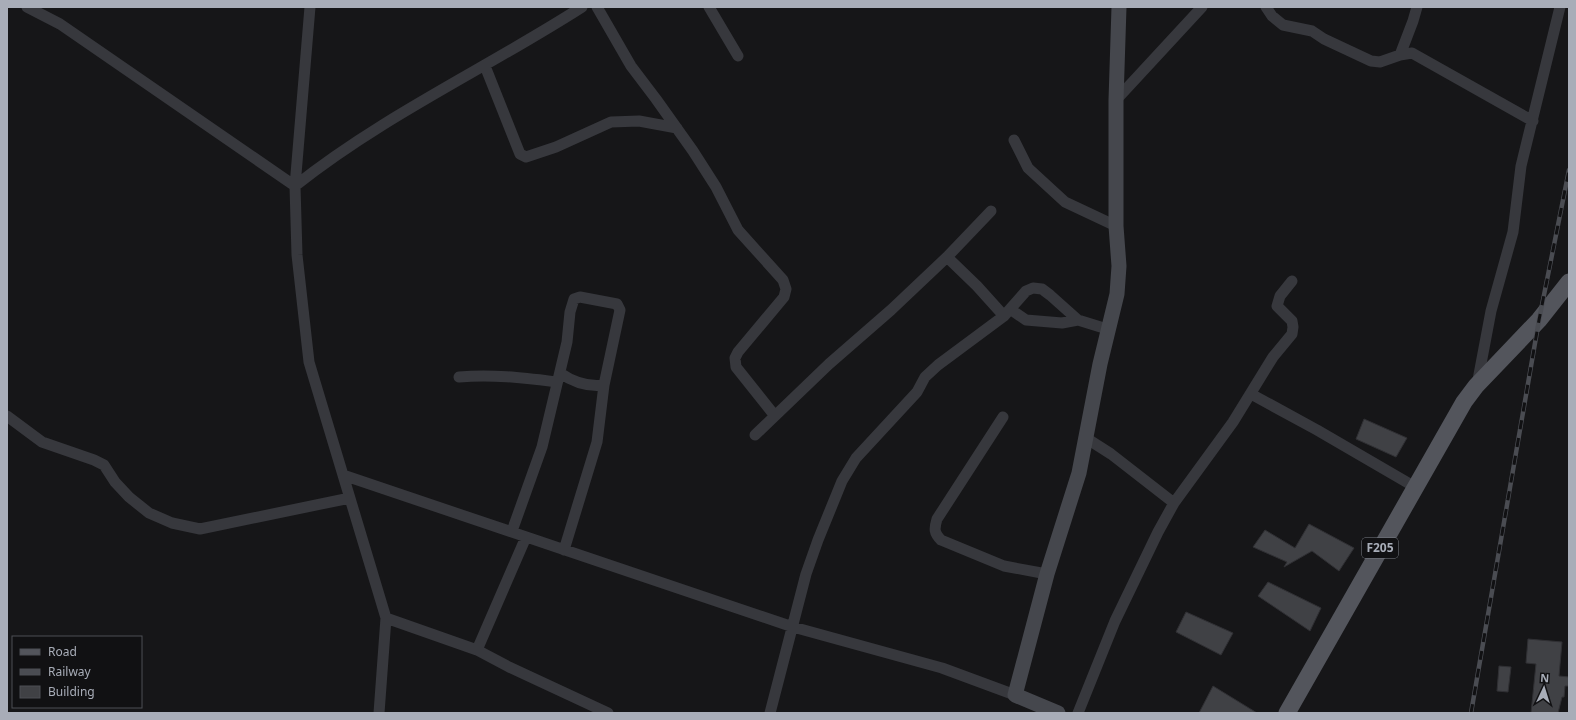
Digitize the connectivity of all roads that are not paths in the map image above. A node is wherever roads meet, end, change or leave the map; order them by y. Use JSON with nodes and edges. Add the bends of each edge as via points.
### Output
{"nodes":[{"id":1,"x":27,"y":7,"type":"edge"},
{"id":2,"x":310,"y":7,"type":"edge"},
{"id":3,"x":582,"y":7,"type":"edge"},
{"id":4,"x":597,"y":7,"type":"edge"},
{"id":5,"x":709,"y":7,"type":"edge"},
{"id":6,"x":1119,"y":7,"type":"edge"},
{"id":7,"x":1202,"y":7,"type":"edge"},
{"id":8,"x":1266,"y":7,"type":"edge"},
{"id":9,"x":1417,"y":7,"type":"edge"},
{"id":10,"x":1560,"y":7,"type":"edge"},
{"id":11,"x":1400,"y":55,"type":"junction"},
{"id":12,"x":738,"y":56,"type":"dead end"},
{"id":13,"x":485,"y":66,"type":"junction"},
{"id":14,"x":1116,"y":100,"type":"junction"},
{"id":15,"x":1533,"y":122,"type":"junction"},
{"id":16,"x":677,"y":128,"type":"junction"},
{"id":17,"x":1014,"y":140,"type":"dead end"},
{"id":18,"x":295,"y":186,"type":"junction"},
{"id":19,"x":991,"y":211,"type":"dead end"},
{"id":20,"x":1116,"y":226,"type":"junction"},
{"id":21,"x":946,"y":257,"type":"junction"},
{"id":22,"x":1292,"y":282,"type":"dead end"},
{"id":23,"x":1569,"y":282,"type":"edge"},
{"id":24,"x":1007,"y":313,"type":"junction"},
{"id":25,"x":1078,"y":320,"type":"junction"},
{"id":26,"x":1107,"y":330,"type":"junction"},
{"id":27,"x":459,"y":377,"type":"dead end"},
{"id":28,"x":558,"y":378,"type":"junction"},
{"id":29,"x":604,"y":385,"type":"junction"},
{"id":30,"x":1476,"y":386,"type":"junction"},
{"id":31,"x":1251,"y":394,"type":"junction"},
{"id":32,"x":7,"y":416,"type":"edge"},
{"id":33,"x":775,"y":416,"type":"junction"},
{"id":34,"x":1003,"y":417,"type":"dead end"},
{"id":35,"x":755,"y":435,"type":"dead end"},
{"id":36,"x":1086,"y":438,"type":"junction"},
{"id":37,"x":343,"y":475,"type":"junction"},
{"id":38,"x":1415,"y":487,"type":"junction"},
{"id":39,"x":350,"y":498,"type":"junction"},
{"id":40,"x":1174,"y":504,"type":"junction"},
{"id":41,"x":512,"y":531,"type":"junction"},
{"id":42,"x":526,"y":537,"type":"junction"},
{"id":43,"x":564,"y":550,"type":"junction"},
{"id":44,"x":1047,"y":574,"type":"junction"},
{"id":45,"x":386,"y":618,"type":"junction"},
{"id":46,"x":793,"y":627,"type":"junction"},
{"id":47,"x":477,"y":650,"type":"junction"},
{"id":48,"x":1015,"y":695,"type":"junction"},
{"id":49,"x":379,"y":713,"type":"edge"},
{"id":50,"x":608,"y":713,"type":"edge"},
{"id":51,"x":770,"y":713,"type":"edge"},
{"id":52,"x":1058,"y":713,"type":"edge"},
{"id":53,"x":1078,"y":713,"type":"edge"},
{"id":54,"x":1287,"y":713,"type":"edge"}],
"edges":[{"from":1,"to":18,"type":"street","via":[[60,24]]},
{"from":2,"to":18,"type":"street"},
{"from":3,"to":13,"type":"street"},
{"from":4,"to":16,"type":"street","via":[[631,66]]},
{"from":5,"to":12,"type":"street"},
{"from":6,"to":14,"type":"street"},
{"from":7,"to":14,"type":"street"},
{"from":8,"to":11,"type":"street","via":[[1283,25],[1312,31],[1371,61],[1380,62]]},
{"from":9,"to":11,"type":"street"},
{"from":10,"to":15,"type":"street"},
{"from":11,"to":15,"type":"street","via":[[1417,55]]},
{"from":13,"to":16,"type":"street","via":[[522,156],[556,147],[611,122],[639,121]]},
{"from":13,"to":18,"type":"street","via":[[370,133],[325,162]]},
{"from":14,"to":20,"type":"street"},
{"from":15,"to":30,"type":"street","via":[[1521,166],[1513,232],[1491,311]]},
{"from":16,"to":33,"type":"street","via":[[716,187],[738,230],[783,280],[786,289],[784,297],[735,358],[736,367]]},
{"from":17,"to":20,"type":"street","via":[[1028,168],[1065,202]]},
{"from":18,"to":37,"type":"street","via":[[298,254],[309,362]]},
{"from":19,"to":21,"type":"street"},
{"from":20,"to":26,"type":"street","via":[[1119,266],[1117,294]]},
{"from":21,"to":24,"type":"street"},
{"from":21,"to":33,"type":"street"},
{"from":22,"to":31,"type":"street","via":[[1280,296],[1277,306],[1292,321],[1292,334],[1272,357]]},
{"from":23,"to":30,"type":"main road","number":"F205","via":[[1539,320]]},
{"from":24,"to":25,"type":"street","via":[[1026,320],[1062,323]]},
{"from":24,"to":25,"type":"street","via":[[1026,291],[1033,288],[1042,289]]},
{"from":24,"to":46,"type":"street","via":[[925,377],[917,392],[856,458],[842,481],[818,540],[806,574]]},
{"from":25,"to":26,"type":"street"},
{"from":26,"to":36,"type":"street"},
{"from":27,"to":28,"type":"street","via":[[480,375]]},
{"from":28,"to":29,"type":"street","via":[[595,386]]},
{"from":28,"to":29,"type":"street","via":[[567,342],[570,312],[574,299],[580,297],[617,304],[620,310]]},
{"from":28,"to":41,"type":"street","via":[[542,447]]},
{"from":29,"to":43,"type":"street","via":[[597,442]]},
{"from":30,"to":38,"type":"main road","number":"F205","via":[[1464,402]]},
{"from":31,"to":38,"type":"street"},
{"from":31,"to":40,"type":"street"},
{"from":32,"to":39,"type":"street","via":[[42,442],[104,465],[129,497],[149,513],[172,523],[200,529]]},
{"from":33,"to":35,"type":"street"},
{"from":34,"to":44,"type":"street","via":[[940,514],[934,528],[941,540],[1004,566]]},
{"from":36,"to":40,"type":"street","via":[[1112,454]]},
{"from":36,"to":44,"type":"street","via":[[1079,473]]},
{"from":37,"to":39,"type":"street"},
{"from":37,"to":41,"type":"street"},
{"from":38,"to":54,"type":"main road","number":"F205"},
{"from":39,"to":45,"type":"street"},
{"from":40,"to":53,"type":"street","via":[[1115,621]]},
{"from":41,"to":42,"type":"street"},
{"from":42,"to":43,"type":"street"},
{"from":42,"to":47,"type":"street"},
{"from":43,"to":46,"type":"street"},
{"from":44,"to":48,"type":"street"},
{"from":45,"to":47,"type":"street"},
{"from":45,"to":49,"type":"street"},
{"from":46,"to":48,"type":"street","via":[[942,668]]},
{"from":46,"to":51,"type":"street"},
{"from":47,"to":50,"type":"street"},
{"from":48,"to":52,"type":"street"}]}
